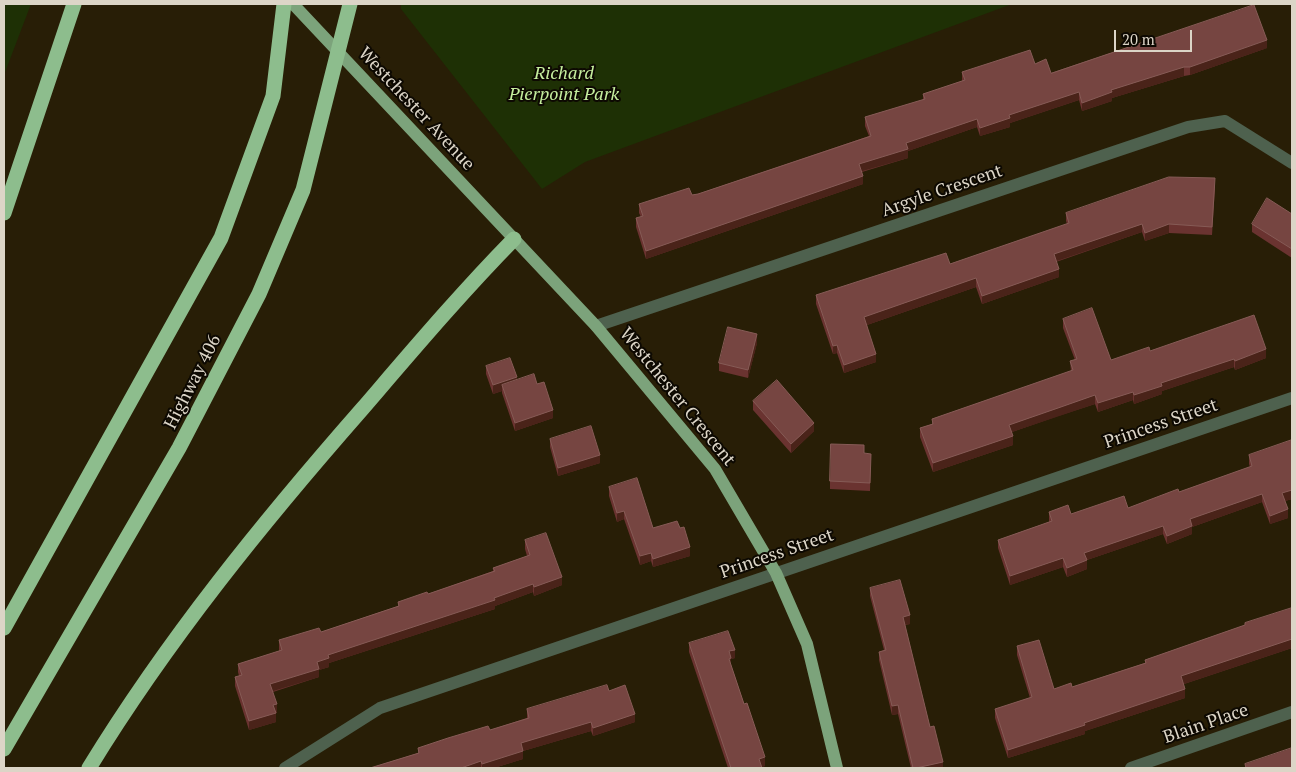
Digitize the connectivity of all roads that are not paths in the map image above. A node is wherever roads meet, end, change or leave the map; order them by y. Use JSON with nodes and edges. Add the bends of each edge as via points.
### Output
{"nodes":[{"id":1,"x":284,"y":4,"type":"edge"},
{"id":2,"x":293,"y":4,"type":"edge"},
{"id":3,"x":350,"y":4,"type":"edge"},
{"id":4,"x":74,"y":6,"type":"edge"},
{"id":5,"x":1292,"y":163,"type":"edge"},
{"id":6,"x":4,"y":213,"type":"edge"},
{"id":7,"x":514,"y":239,"type":"junction"},
{"id":8,"x":596,"y":326,"type":"junction"},
{"id":9,"x":1292,"y":398,"type":"edge"},
{"id":10,"x":776,"y":573,"type":"junction"},
{"id":11,"x":4,"y":628,"type":"edge"},
{"id":12,"x":1292,"y":712,"type":"edge"},
{"id":13,"x":4,"y":749,"type":"edge"},
{"id":14,"x":89,"y":768,"type":"edge"},
{"id":15,"x":285,"y":768,"type":"edge"},
{"id":16,"x":837,"y":768,"type":"edge"},
{"id":17,"x":1131,"y":768,"type":"edge"}],
"edges":[{"from":1,"to":11,"type":"highway","via":[[273,96],[221,238]]},
{"from":2,"to":7,"type":"main road","name":"Westchester Avenue"},
{"from":3,"to":13,"type":"highway","name":"Highway 406","via":[[303,190],[259,294],[179,448]]},
{"from":4,"to":6,"type":"highway"},
{"from":5,"to":8,"type":"street","name":"Argyle Crescent","via":[[1225,121],[1188,127]]},
{"from":7,"to":8,"type":"main road","name":"Westchester Crescent"},
{"from":7,"to":14,"type":"highway","via":[[469,286],[264,524],[159,661]]},
{"from":8,"to":10,"type":"main road","name":"Westchester Crescent","via":[[715,469]]},
{"from":9,"to":10,"type":"street","name":"Princess Street"},
{"from":10,"to":15,"type":"street","name":"Princess Street","via":[[380,708]]},
{"from":10,"to":16,"type":"main road","name":"Westchester Crescent","via":[[807,644]]},
{"from":12,"to":17,"type":"street","name":"Blain Place"}]}
